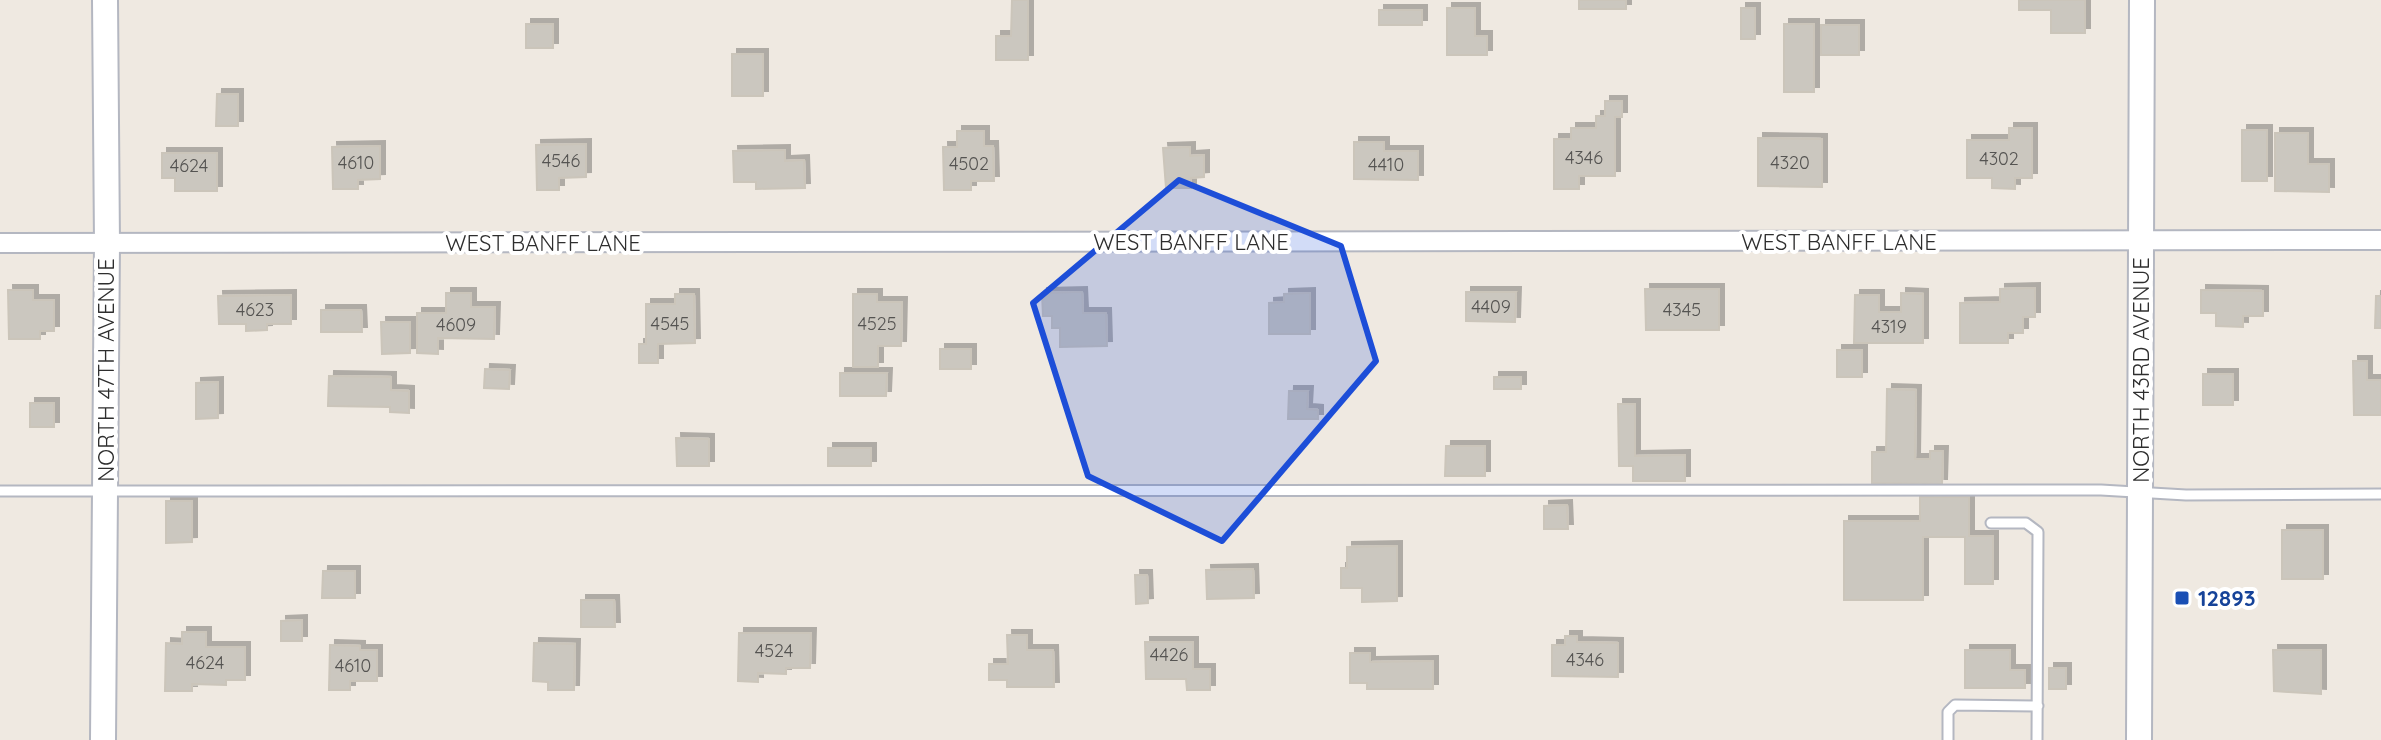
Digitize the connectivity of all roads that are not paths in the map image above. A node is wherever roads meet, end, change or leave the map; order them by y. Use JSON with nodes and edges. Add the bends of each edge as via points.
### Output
{"nodes":[{"id":1,"x":105,"y":0,"type":"edge"},
{"id":2,"x":2142,"y":0,"type":"edge"},
{"id":3,"x":2381,"y":240,"type":"edge"},
{"id":4,"x":2142,"y":242,"type":"junction"},
{"id":5,"x":0,"y":243,"type":"edge"},
{"id":6,"x":107,"y":243,"type":"junction"},
{"id":7,"x":0,"y":491,"type":"edge"},
{"id":8,"x":105,"y":491,"type":"junction"},
{"id":9,"x":2140,"y":493,"type":"junction"},
{"id":10,"x":2381,"y":494,"type":"edge"},
{"id":11,"x":1991,"y":523,"type":"dead end"},
{"id":12,"x":2038,"y":706,"type":"junction"},
{"id":13,"x":103,"y":740,"type":"edge"},
{"id":14,"x":1948,"y":740,"type":"edge"},
{"id":15,"x":2037,"y":740,"type":"edge"},
{"id":16,"x":2139,"y":740,"type":"edge"}],
"edges":[{"from":1,"to":6,"type":"street","name":"NORTH 47TH AVENUE"},
{"from":2,"to":4,"type":"street","name":"NORTH 43RD AVENUE"},
{"from":3,"to":4,"type":"street","name":"WEST BANFF LANE"},
{"from":4,"to":6,"type":"street","name":"WEST BANFF LANE"},
{"from":4,"to":9,"type":"street","name":"NORTH 43RD AVENUE"},
{"from":5,"to":6,"type":"street","name":"WEST BANFF LANE"},
{"from":6,"to":8,"type":"street","name":"NORTH 47TH AVENUE"},
{"from":7,"to":8,"type":"lane"},
{"from":8,"to":9,"type":"lane"},
{"from":8,"to":13,"type":"street","name":"NORTH 47TH AVENUE"},
{"from":9,"to":10,"type":"lane"},
{"from":9,"to":16,"type":"street","name":"NORTH 43RD AVENUE"},
{"from":11,"to":12,"type":"lane","via":[[2026,523],[2038,532]]},
{"from":12,"to":14,"type":"lane","via":[[1955,705],[1948,712]]},
{"from":12,"to":15,"type":"lane"}]}
